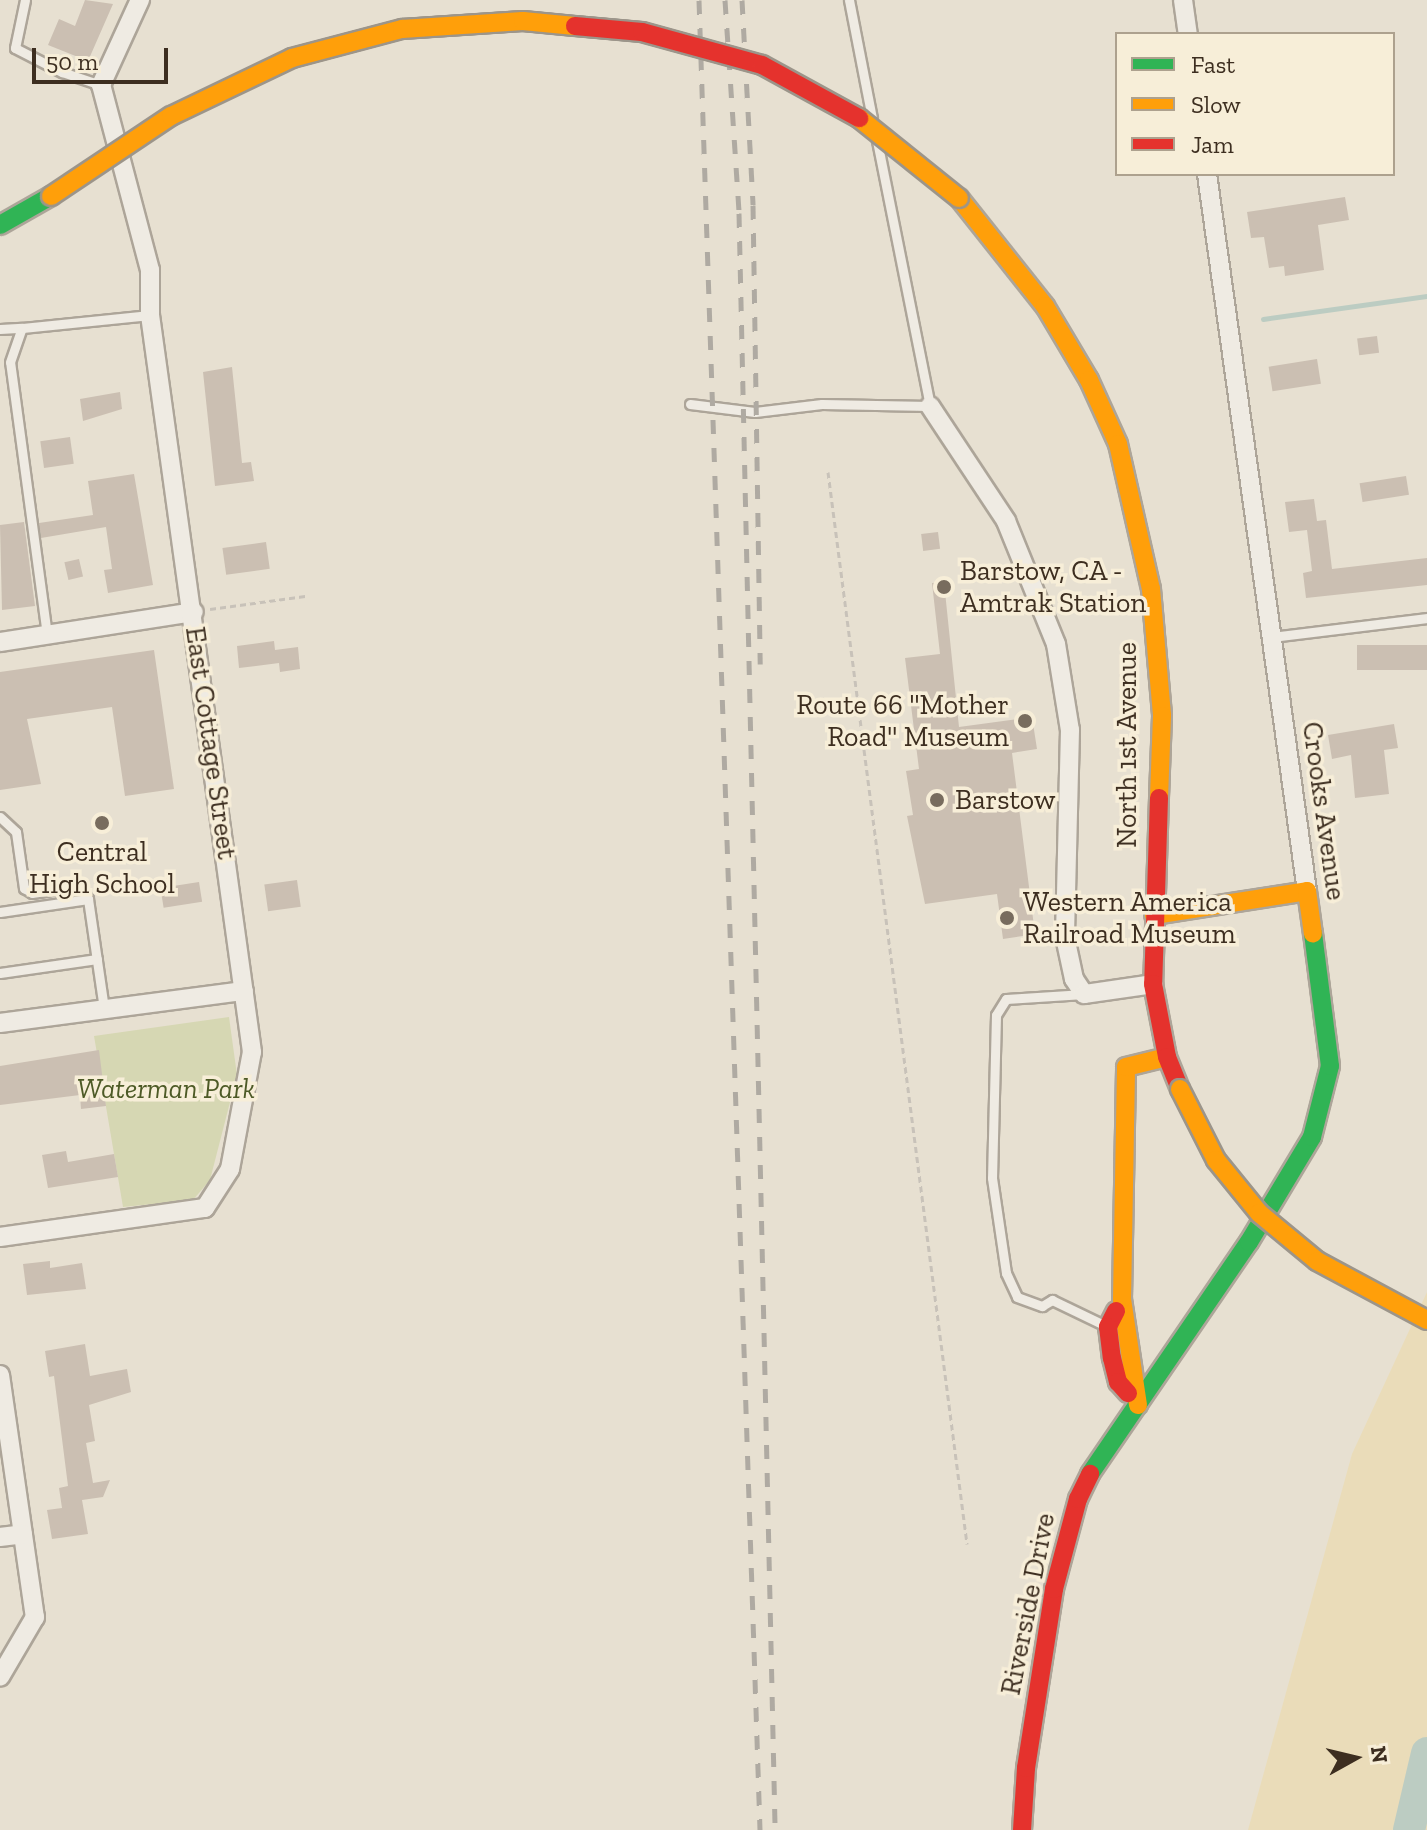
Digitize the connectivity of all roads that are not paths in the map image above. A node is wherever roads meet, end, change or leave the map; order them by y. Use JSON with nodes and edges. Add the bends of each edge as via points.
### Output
{"nodes":[{"id":1,"x":25,"y":0,"type":"edge"},
{"id":2,"x":140,"y":0,"type":"edge"},
{"id":3,"x":849,"y":0,"type":"edge"},
{"id":4,"x":1183,"y":0,"type":"edge"},
{"id":5,"x":1188,"y":32,"type":"edge"},
{"id":6,"x":101,"y":85,"type":"junction"},
{"id":7,"x":1207,"y":176,"type":"edge"},
{"id":8,"x":0,"y":225,"type":"edge"},
{"id":9,"x":150,"y":315,"type":"junction"},
{"id":10,"x":22,"y":328,"type":"junction"},
{"id":11,"x":0,"y":329,"type":"edge"},
{"id":12,"x":690,"y":404,"type":"dead end"},
{"id":13,"x":930,"y":406,"type":"junction"},
{"id":14,"x":194,"y":612,"type":"junction"},
{"id":15,"x":1427,"y":618,"type":"edge"},
{"id":16,"x":47,"y":635,"type":"junction"},
{"id":17,"x":1272,"y":637,"type":"junction"},
{"id":18,"x":0,"y":642,"type":"edge"},
{"id":19,"x":0,"y":817,"type":"edge"},
{"id":20,"x":1307,"y":891,"type":"junction"},
{"id":21,"x":88,"y":899,"type":"junction"},
{"id":22,"x":0,"y":912,"type":"edge"},
{"id":23,"x":1154,"y":915,"type":"junction"},
{"id":24,"x":97,"y":959,"type":"junction"},
{"id":25,"x":0,"y":973,"type":"edge"},
{"id":26,"x":1153,"y":984,"type":"junction"},
{"id":27,"x":244,"y":991,"type":"junction"},
{"id":28,"x":1084,"y":994,"type":"junction"},
{"id":29,"x":104,"y":1009,"type":"junction"},
{"id":30,"x":0,"y":1023,"type":"edge"},
{"id":31,"x":1167,"y":1057,"type":"junction"},
{"id":32,"x":0,"y":1237,"type":"edge"},
{"id":33,"x":1122,"y":1299,"type":"junction"},
{"id":34,"x":1427,"y":1320,"type":"edge"},
{"id":35,"x":1108,"y":1327,"type":"junction"},
{"id":36,"x":0,"y":1375,"type":"edge"},
{"id":37,"x":1138,"y":1405,"type":"junction"},
{"id":38,"x":23,"y":1534,"type":"junction"},
{"id":39,"x":0,"y":1537,"type":"edge"},
{"id":40,"x":0,"y":1677,"type":"edge"},
{"id":41,"x":1022,"y":1830,"type":"edge"}],
"edges":[{"from":1,"to":6,"type":"lane","via":[[15,48]]},
{"from":2,"to":6,"type":"street"},
{"from":3,"to":13,"type":"lane"},
{"from":4,"to":5,"type":"street"},
{"from":6,"to":9,"type":"street","name":"East Cottage Street","via":[[150,270]]},
{"from":7,"to":17,"type":"street","name":"Crooks Avenue"},
{"from":8,"to":23,"type":"main road","name":"North 1st Avenue","bridge":true,"via":[[171,116],[292,58],[402,29],[523,21],[642,32],[762,65],[861,117],[959,198],[1037,294],[1089,380],[1118,444],[1151,589],[1162,716]]},
{"from":9,"to":10,"type":"lane"},
{"from":9,"to":14,"type":"street","name":"East Cottage Street"},
{"from":10,"to":11,"type":"lane"},
{"from":10,"to":16,"type":"lane","via":[[10,362]]},
{"from":12,"to":13,"type":"lane","via":[[755,412],[822,404]]},
{"from":13,"to":28,"type":"street","via":[[1006,521],[1056,644],[1070,730],[1065,937],[1074,979]]},
{"from":14,"to":16,"type":"street"},
{"from":14,"to":27,"type":"street","name":"East Cottage Street"},
{"from":15,"to":17,"type":"lane"},
{"from":16,"to":18,"type":"street"},
{"from":17,"to":20,"type":"street","name":"Crooks Avenue"},
{"from":19,"to":21,"type":"lane","via":[[16,832],[24,888],[32,893],[79,886]]},
{"from":20,"to":23,"type":"main road"},
{"from":20,"to":37,"type":"main road","name":"Crooks Avenue","via":[[1330,1066],[1312,1137],[1249,1242]]},
{"from":21,"to":22,"type":"lane"},
{"from":21,"to":24,"type":"lane"},
{"from":23,"to":26,"type":"main road","name":"North 1st Avenue"},
{"from":24,"to":25,"type":"lane"},
{"from":24,"to":29,"type":"lane"},
{"from":26,"to":28,"type":"street"},
{"from":26,"to":31,"type":"main road","name":"North 1st Avenue"},
{"from":27,"to":29,"type":"street"},
{"from":27,"to":32,"type":"street","name":"East Cottage Street","via":[[252,1052],[243,1122],[230,1169],[205,1208]]},
{"from":28,"to":35,"type":"lane","via":[[1006,999],[996,1015],[992,1178],[1006,1273],[1017,1297],[1042,1306],[1052,1300]]},
{"from":29,"to":30,"type":"street"},
{"from":31,"to":33,"type":"main road","via":[[1126,1067]]},
{"from":31,"to":34,"type":"main road","name":"North 1st Avenue","bridge":true,"via":[[1216,1160],[1259,1213],[1317,1261]]},
{"from":33,"to":35,"type":"main road"},
{"from":33,"to":37,"type":"main road"},
{"from":35,"to":37,"type":"main road","via":[[1118,1382]]},
{"from":36,"to":38,"type":"street"},
{"from":37,"to":41,"type":"main road","name":"Riverside Drive","via":[[1093,1469],[1065,1538],[1026,1768]]},
{"from":38,"to":39,"type":"street"},
{"from":38,"to":40,"type":"street","via":[[35,1617]]}]}
